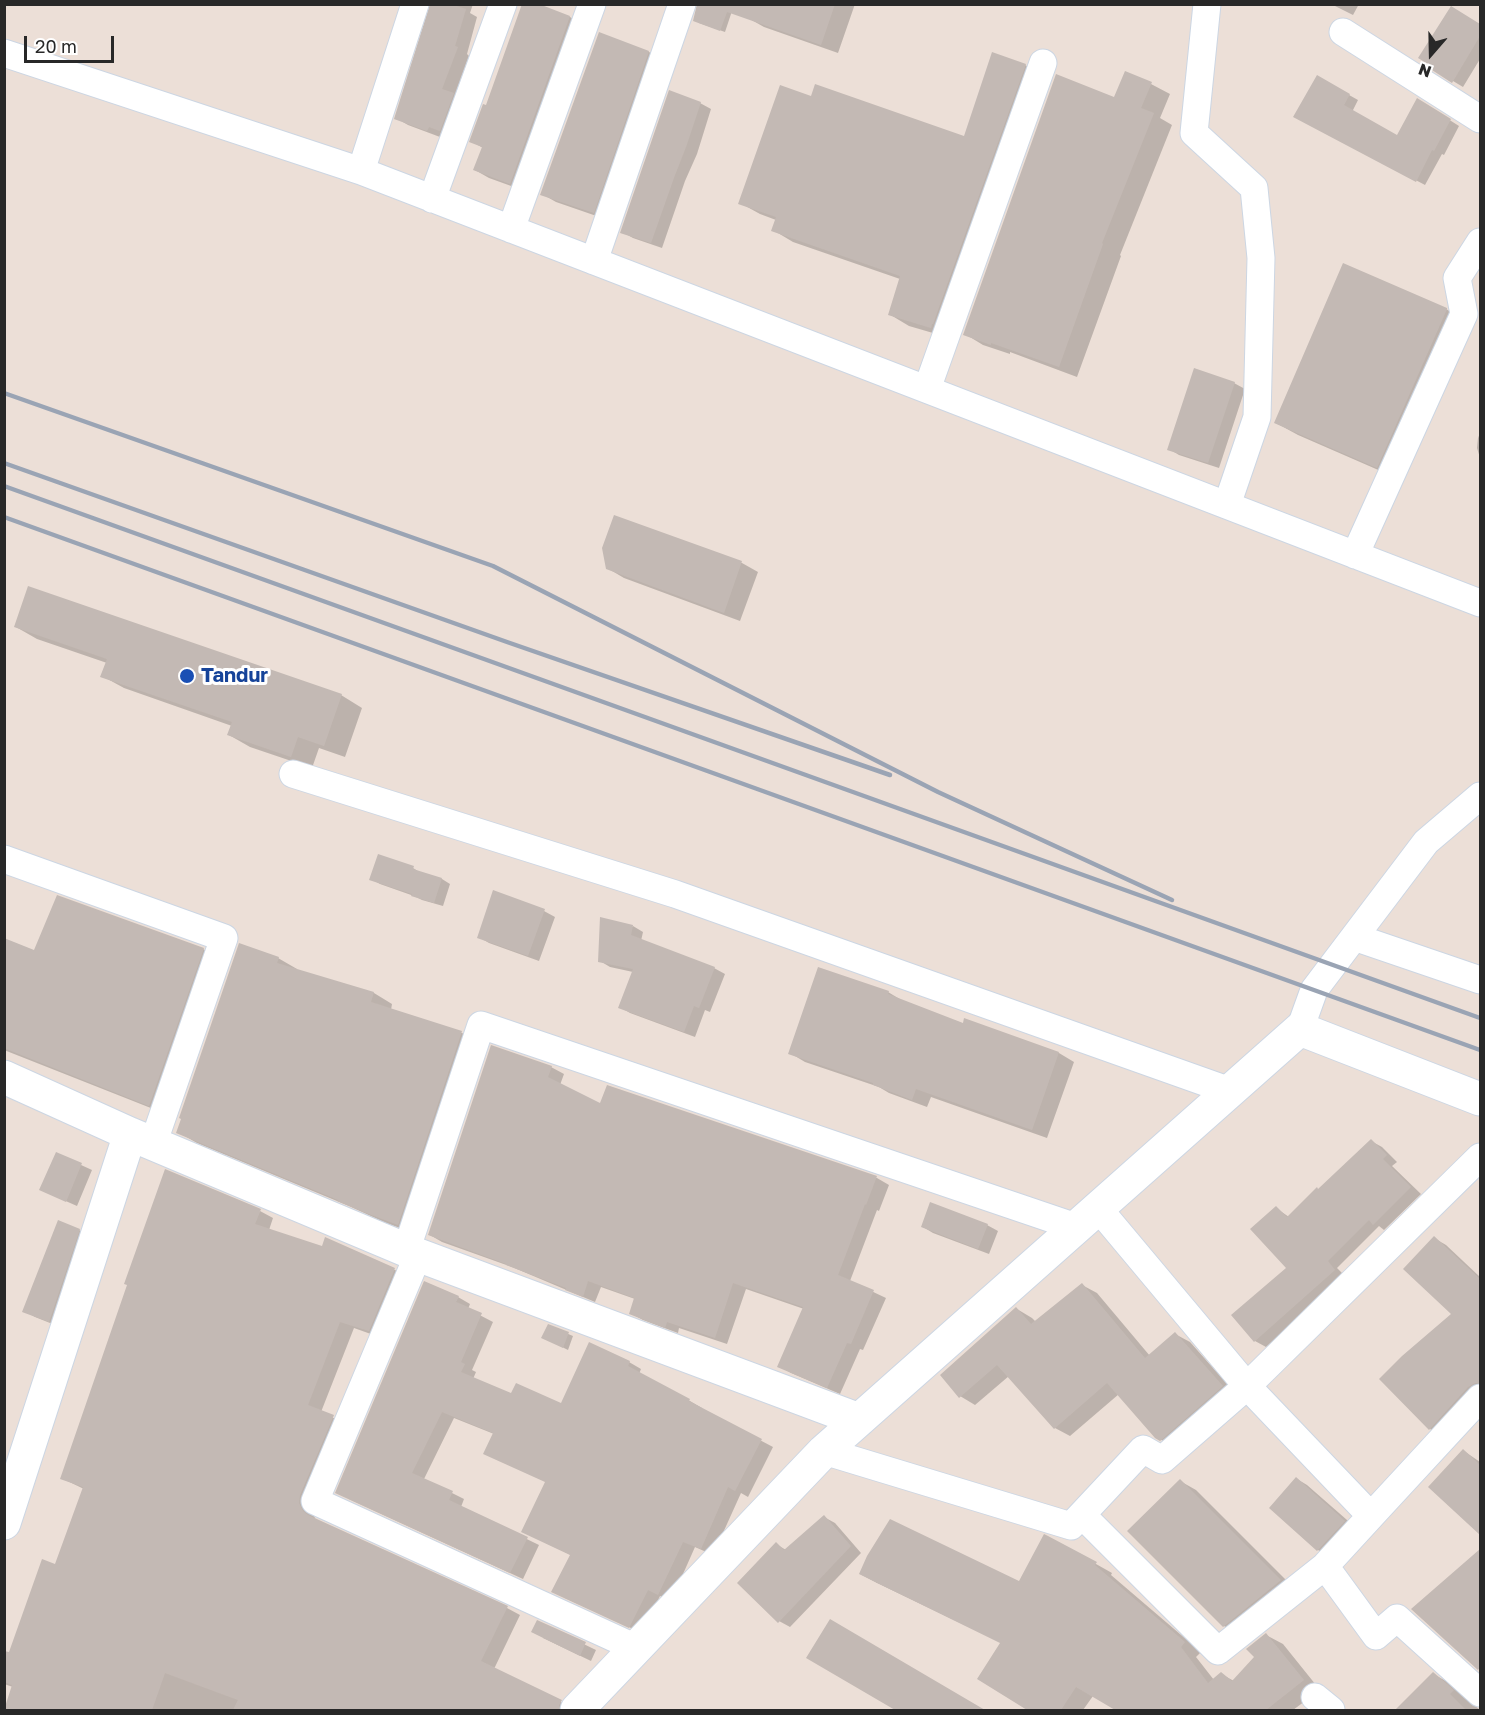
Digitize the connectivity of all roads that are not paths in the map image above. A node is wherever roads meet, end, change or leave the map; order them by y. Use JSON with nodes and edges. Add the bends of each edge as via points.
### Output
{"nodes":[{"id":1,"x":415,"y":4,"type":"edge"},
{"id":2,"x":503,"y":4,"type":"edge"},
{"id":3,"x":592,"y":4,"type":"edge"},
{"id":4,"x":682,"y":4,"type":"edge"},
{"id":5,"x":1207,"y":4,"type":"edge"},
{"id":6,"x":1343,"y":32,"type":"dead end"},
{"id":7,"x":4,"y":52,"type":"edge"},
{"id":8,"x":1043,"y":63,"type":"dead end"},
{"id":9,"x":1480,"y":119,"type":"edge"},
{"id":10,"x":361,"y":171,"type":"junction"},
{"id":11,"x":432,"y":198,"type":"junction"},
{"id":12,"x":512,"y":229,"type":"junction"},
{"id":13,"x":1480,"y":242,"type":"edge"},
{"id":14,"x":594,"y":261,"type":"junction"},
{"id":15,"x":927,"y":389,"type":"junction"},
{"id":16,"x":1227,"y":505,"type":"junction"},
{"id":17,"x":1355,"y":555,"type":"junction"},
{"id":18,"x":1480,"y":603,"type":"edge"},
{"id":19,"x":293,"y":774,"type":"dead end"},
{"id":20,"x":1480,"y":796,"type":"edge"},
{"id":21,"x":4,"y":859,"type":"edge"},
{"id":22,"x":1354,"y":937,"type":"junction"},
{"id":23,"x":1480,"y":980,"type":"edge"},
{"id":24,"x":1300,"y":1029,"type":"junction"},
{"id":25,"x":4,"y":1077,"type":"edge"},
{"id":26,"x":1230,"y":1091,"type":"junction"},
{"id":27,"x":1480,"y":1099,"type":"edge"},
{"id":28,"x":142,"y":1139,"type":"junction"},
{"id":29,"x":1480,"y":1157,"type":"edge"},
{"id":30,"x":1087,"y":1218,"type":"junction"},
{"id":31,"x":412,"y":1253,"type":"junction"},
{"id":32,"x":1246,"y":1386,"type":"junction"},
{"id":33,"x":1480,"y":1398,"type":"edge"},
{"id":34,"x":859,"y":1420,"type":"junction"},
{"id":35,"x":824,"y":1451,"type":"junction"},
{"id":36,"x":1082,"y":1515,"type":"junction"},
{"id":37,"x":1371,"y":1516,"type":"junction"},
{"id":38,"x":4,"y":1523,"type":"edge"},
{"id":39,"x":1325,"y":1566,"type":"junction"},
{"id":40,"x":636,"y":1648,"type":"junction"},
{"id":41,"x":1480,"y":1693,"type":"edge"},
{"id":42,"x":577,"y":1710,"type":"edge"}],
"edges":[{"from":1,"to":10,"type":"street"},
{"from":2,"to":11,"type":"street"},
{"from":3,"to":12,"type":"street"},
{"from":4,"to":14,"type":"street"},
{"from":5,"to":16,"type":"street","via":[[1194,133],[1254,188],[1261,258],[1257,417]]},
{"from":6,"to":9,"type":"street"},
{"from":7,"to":10,"type":"street"},
{"from":8,"to":15,"type":"street"},
{"from":10,"to":11,"type":"street"},
{"from":11,"to":12,"type":"street"},
{"from":12,"to":14,"type":"street"},
{"from":13,"to":17,"type":"street","via":[[1457,278],[1464,314]]},
{"from":14,"to":15,"type":"street"},
{"from":15,"to":16,"type":"street"},
{"from":16,"to":17,"type":"street"},
{"from":17,"to":18,"type":"street"},
{"from":19,"to":26,"type":"street","via":[[675,894]]},
{"from":20,"to":22,"type":"street","via":[[1426,842]]},
{"from":21,"to":28,"type":"street","via":[[224,938]]},
{"from":22,"to":23,"type":"street"},
{"from":22,"to":24,"type":"street","via":[[1314,990]]},
{"from":24,"to":26,"type":"street"},
{"from":24,"to":27,"type":"street"},
{"from":25,"to":28,"type":"street"},
{"from":26,"to":30,"type":"street"},
{"from":28,"to":31,"type":"street"},
{"from":28,"to":38,"type":"street"},
{"from":29,"to":32,"type":"street"},
{"from":30,"to":31,"type":"street","via":[[481,1025]]},
{"from":30,"to":32,"type":"street"},
{"from":30,"to":34,"type":"street"},
{"from":31,"to":34,"type":"street"},
{"from":31,"to":40,"type":"street","via":[[315,1501]]},
{"from":32,"to":36,"type":"street","via":[[1162,1460],[1143,1449]]},
{"from":32,"to":37,"type":"street"},
{"from":33,"to":37,"type":"street"},
{"from":34,"to":35,"type":"street"},
{"from":35,"to":36,"type":"street","via":[[1071,1526]]},
{"from":35,"to":40,"type":"street"},
{"from":36,"to":39,"type":"street","via":[[1218,1651]]},
{"from":37,"to":39,"type":"street"},
{"from":39,"to":41,"type":"street","via":[[1376,1636],[1397,1618]]},
{"from":40,"to":42,"type":"street"}]}
